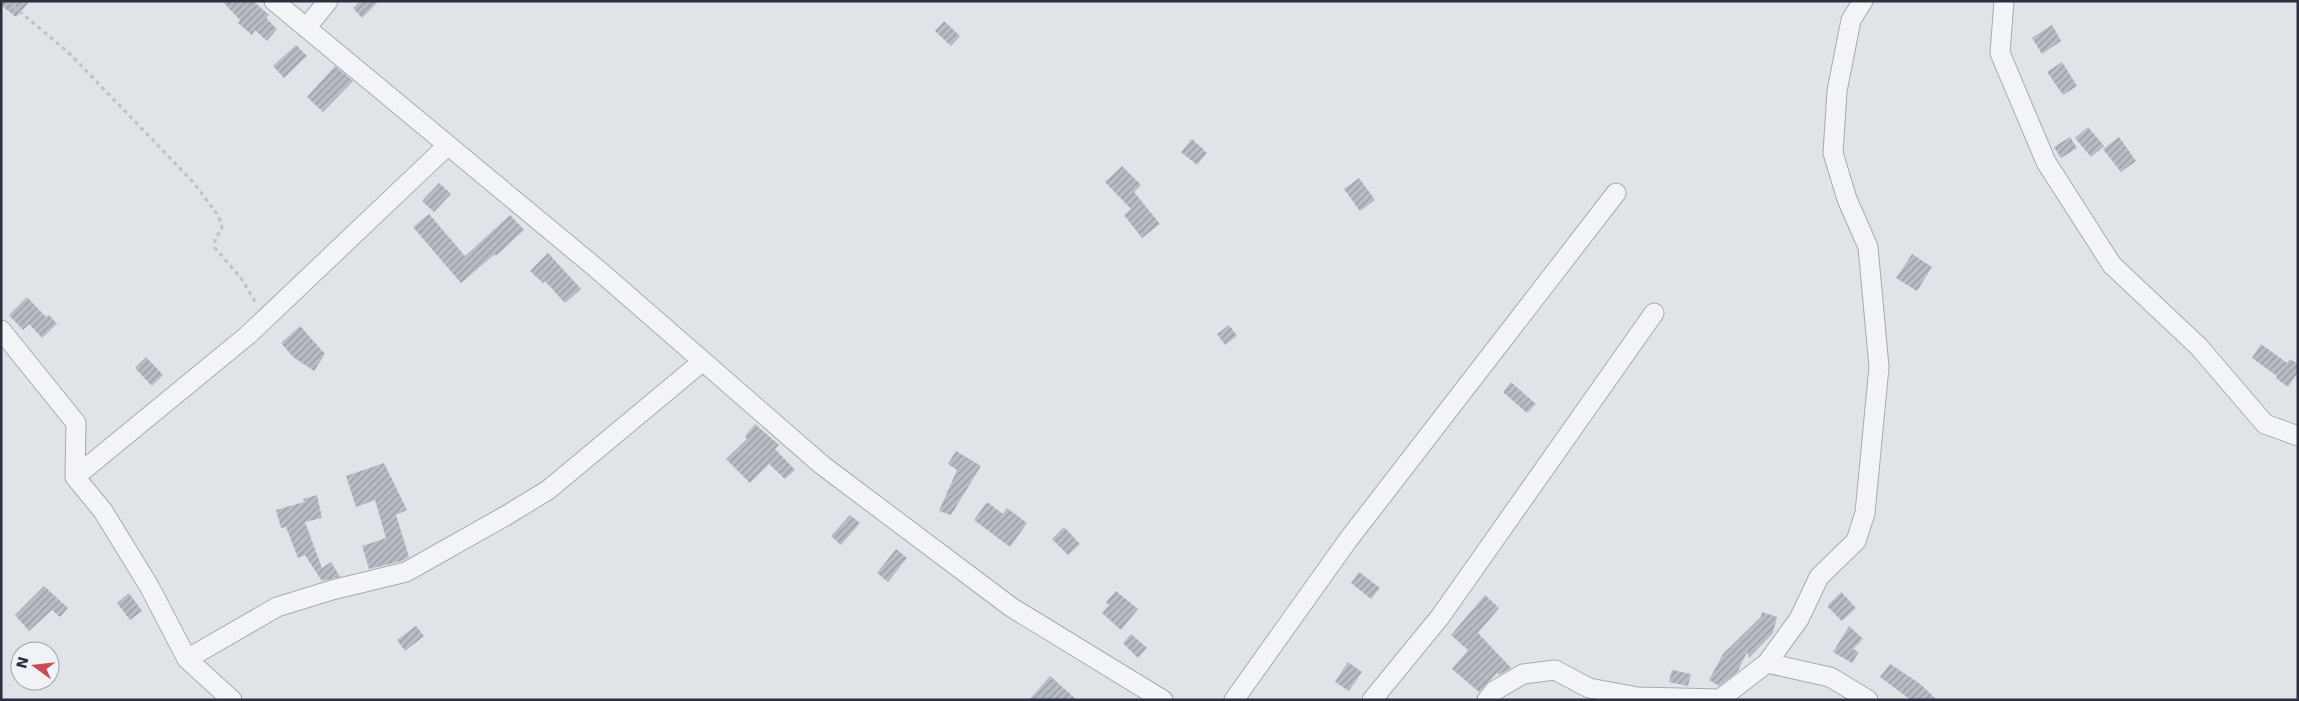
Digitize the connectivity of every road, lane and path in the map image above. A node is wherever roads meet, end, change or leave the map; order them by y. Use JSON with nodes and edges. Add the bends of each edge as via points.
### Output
{"nodes":[{"id":1,"x":7,"y":1,"type":"edge"},
{"id":2,"x":274,"y":1,"type":"edge"},
{"id":3,"x":328,"y":1,"type":"edge"},
{"id":4,"x":1863,"y":1,"type":"edge"},
{"id":5,"x":2004,"y":1,"type":"edge"},
{"id":6,"x":306,"y":28,"type":"junction"},
{"id":7,"x":447,"y":146,"type":"junction"},
{"id":8,"x":1616,"y":193,"type":"dead end"},
{"id":9,"x":1654,"y":313,"type":"dead end"},
{"id":10,"x":262,"y":322,"type":"junction"},
{"id":11,"x":1,"y":330,"type":"edge"},
{"id":12,"x":703,"y":361,"type":"junction"},
{"id":13,"x":2298,"y":436,"type":"edge"},
{"id":14,"x":75,"y":477,"type":"junction"},
{"id":15,"x":187,"y":659,"type":"junction"},
{"id":16,"x":1767,"y":663,"type":"junction"},
{"id":17,"x":232,"y":700,"type":"edge"},
{"id":18,"x":1163,"y":700,"type":"edge"},
{"id":19,"x":1234,"y":700,"type":"edge"},
{"id":20,"x":1372,"y":700,"type":"edge"},
{"id":21,"x":1486,"y":700,"type":"edge"},
{"id":22,"x":1868,"y":700,"type":"edge"}],
"edges":[{"from":1,"to":10,"type":"path","via":[[68,52],[194,183],[219,217],[222,228],[215,238],[215,248],[241,278],[258,305]]},
{"from":2,"to":6,"type":"street"},
{"from":3,"to":6,"type":"street"},
{"from":4,"to":16,"type":"street","via":[[1852,20],[1837,91],[1833,153],[1868,247],[1879,367],[1865,513],[1856,541],[1819,577],[1799,619]]},
{"from":5,"to":13,"type":"street","via":[[2000,52],[2046,162],[2112,265],[2199,347],[2265,424]]},
{"from":6,"to":7,"type":"street"},
{"from":7,"to":10,"type":"street"},
{"from":7,"to":12,"type":"street","via":[[568,244]]},
{"from":8,"to":19,"type":"street","via":[[1348,540]]},
{"from":9,"to":20,"type":"street","via":[[1440,617]]},
{"from":10,"to":14,"type":"street"},
{"from":11,"to":14,"type":"street","via":[[76,423]]},
{"from":12,"to":15,"type":"street","via":[[548,490],[508,515],[406,572],[277,607]]},
{"from":12,"to":18,"type":"street","via":[[822,465],[1011,607]]},
{"from":14,"to":15,"type":"street","via":[[108,520],[149,586]]},
{"from":15,"to":17,"type":"street"},
{"from":16,"to":21,"type":"street","via":[[1720,699],[1638,698],[1589,688],[1556,670],[1523,674],[1494,691]]},
{"from":16,"to":22,"type":"street","via":[[1830,677]]}]}
